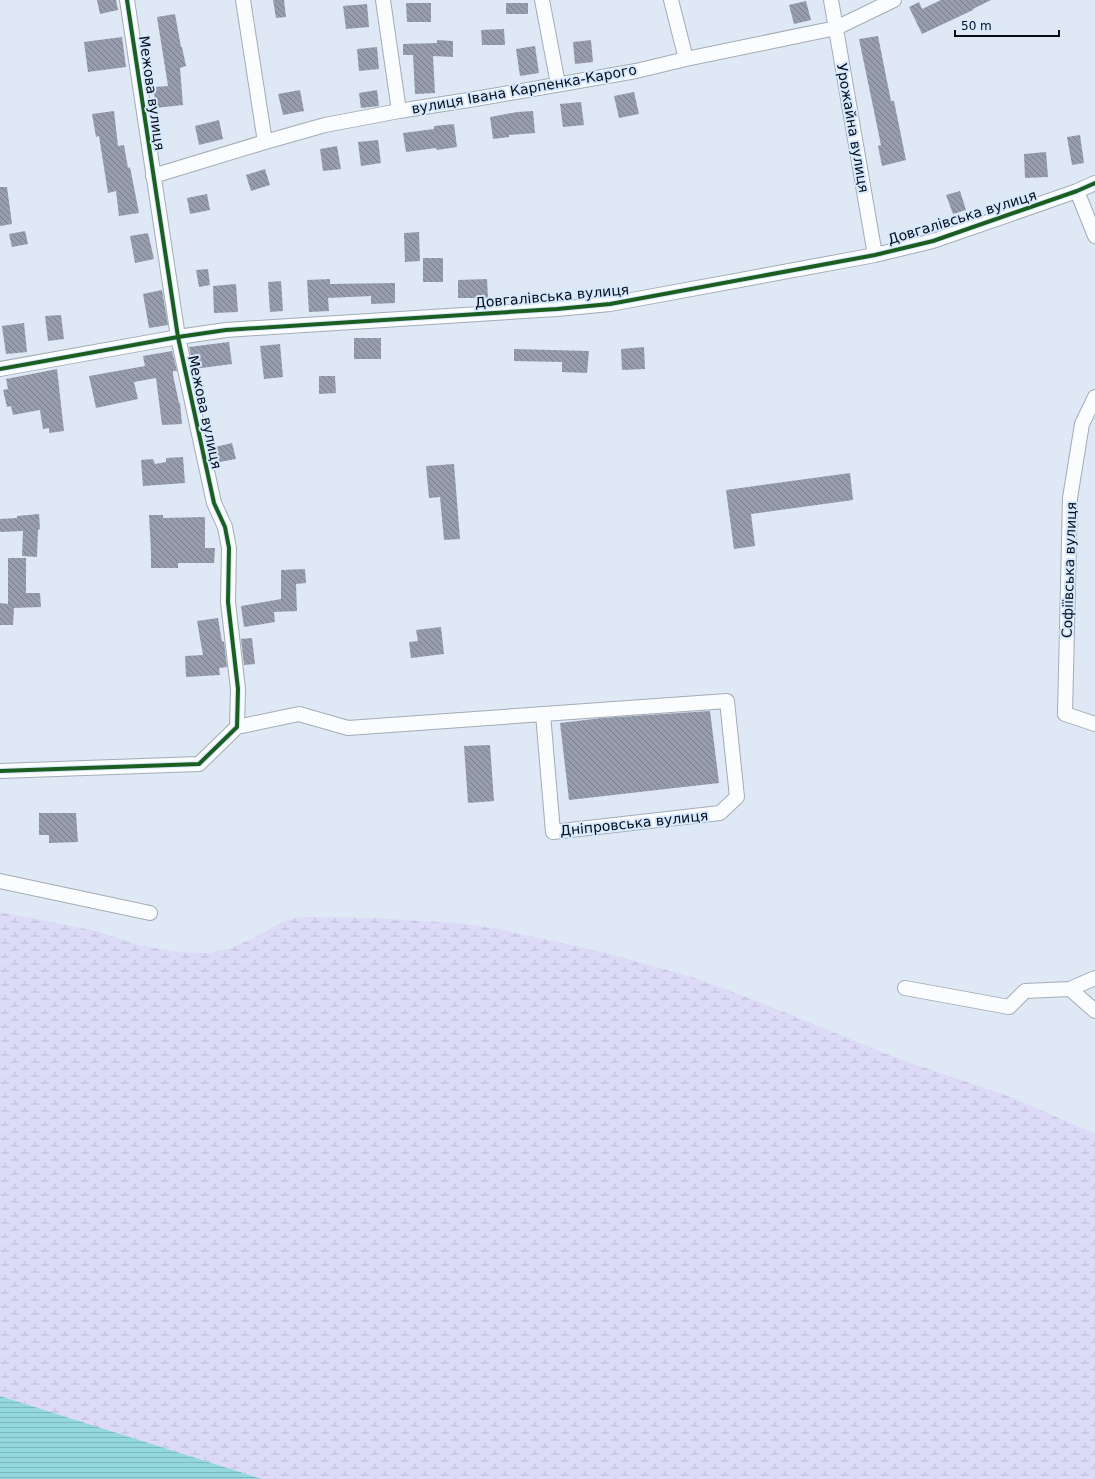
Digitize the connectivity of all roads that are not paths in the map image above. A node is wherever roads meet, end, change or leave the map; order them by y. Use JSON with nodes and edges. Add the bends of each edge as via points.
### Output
{"nodes":[{"id":1,"x":127,"y":0,"type":"edge"},
{"id":2,"x":243,"y":0,"type":"edge"},
{"id":3,"x":383,"y":0,"type":"edge"},
{"id":4,"x":542,"y":0,"type":"edge"},
{"id":5,"x":671,"y":0,"type":"edge"},
{"id":6,"x":831,"y":0,"type":"edge"},
{"id":7,"x":894,"y":0,"type":"edge"},
{"id":8,"x":836,"y":28,"type":"junction"},
{"id":9,"x":686,"y":59,"type":"junction"},
{"id":10,"x":558,"y":84,"type":"junction"},
{"id":11,"x":399,"y":111,"type":"junction"},
{"id":12,"x":265,"y":142,"type":"junction"},
{"id":13,"x":153,"y":176,"type":"junction"},
{"id":14,"x":1095,"y":183,"type":"edge"},
{"id":15,"x":1077,"y":191,"type":"junction"},
{"id":16,"x":1095,"y":236,"type":"edge"},
{"id":17,"x":875,"y":255,"type":"junction"},
{"id":18,"x":178,"y":337,"type":"junction"},
{"id":19,"x":0,"y":369,"type":"edge"},
{"id":20,"x":1095,"y":397,"type":"edge"},
{"id":21,"x":543,"y":714,"type":"junction"},
{"id":22,"x":1095,"y":724,"type":"edge"},
{"id":23,"x":237,"y":727,"type":"junction"},
{"id":24,"x":0,"y":771,"type":"edge"},
{"id":25,"x":0,"y":881,"type":"edge"},
{"id":26,"x":150,"y":912,"type":"dead end"},
{"id":27,"x":1095,"y":978,"type":"edge"},
{"id":28,"x":905,"y":988,"type":"dead end"},
{"id":29,"x":1070,"y":989,"type":"junction"},
{"id":30,"x":1095,"y":1011,"type":"edge"}],
"edges":[{"from":1,"to":13,"type":"street","name":"Межова вулиця"},
{"from":2,"to":12,"type":"street"},
{"from":3,"to":11,"type":"street"},
{"from":4,"to":10,"type":"street"},
{"from":5,"to":9,"type":"street"},
{"from":6,"to":8,"type":"street","name":"Урожайна вулиця"},
{"from":7,"to":8,"type":"street","name":"вулиця Івана Карпенка-Карого"},
{"from":8,"to":9,"type":"street","name":"вулиця Івана Карпенка-Карого"},
{"from":8,"to":17,"type":"street","name":"Урожайна вулиця"},
{"from":9,"to":10,"type":"street","name":"вулиця Івана Карпенка-Карого","via":[[636,71]]},
{"from":10,"to":11,"type":"street","name":"вулиця Івана Карпенка-Карого"},
{"from":11,"to":12,"type":"street","name":"вулиця Івана Карпенка-Карого","via":[[325,125]]},
{"from":12,"to":13,"type":"street","name":"вулиця Івана Карпенка-Карого"},
{"from":13,"to":18,"type":"street","name":"Межова вулиця"},
{"from":14,"to":15,"type":"street","name":"Довгалівська вулиця"},
{"from":15,"to":16,"type":"street"},
{"from":15,"to":17,"type":"street","name":"Довгалівська вулиця","via":[[933,241]]},
{"from":17,"to":18,"type":"street","name":"Довгалівська вулиця","via":[[610,304],[226,330]]},
{"from":18,"to":19,"type":"street","name":"Довгалівська вулиця"},
{"from":18,"to":23,"type":"street","name":"Межова вулиця","via":[[214,503],[225,527],[228,548],[228,602],[238,689]]},
{"from":20,"to":22,"type":"street","name":"Софіївська вулиця","via":[[1082,424],[1070,498],[1065,714]]},
{"from":21,"to":21,"type":"street","name":"Дніпровська вулиця","via":[[727,701],[737,797],[720,813],[553,832]]},
{"from":21,"to":23,"type":"street","name":"Дніпровська вулиця","via":[[348,728],[299,714]]},
{"from":23,"to":24,"type":"street","via":[[199,764]]},
{"from":25,"to":26,"type":"street"},
{"from":27,"to":29,"type":"street"},
{"from":28,"to":29,"type":"street","via":[[1009,1007],[1025,991]]},
{"from":29,"to":30,"type":"street"}]}
